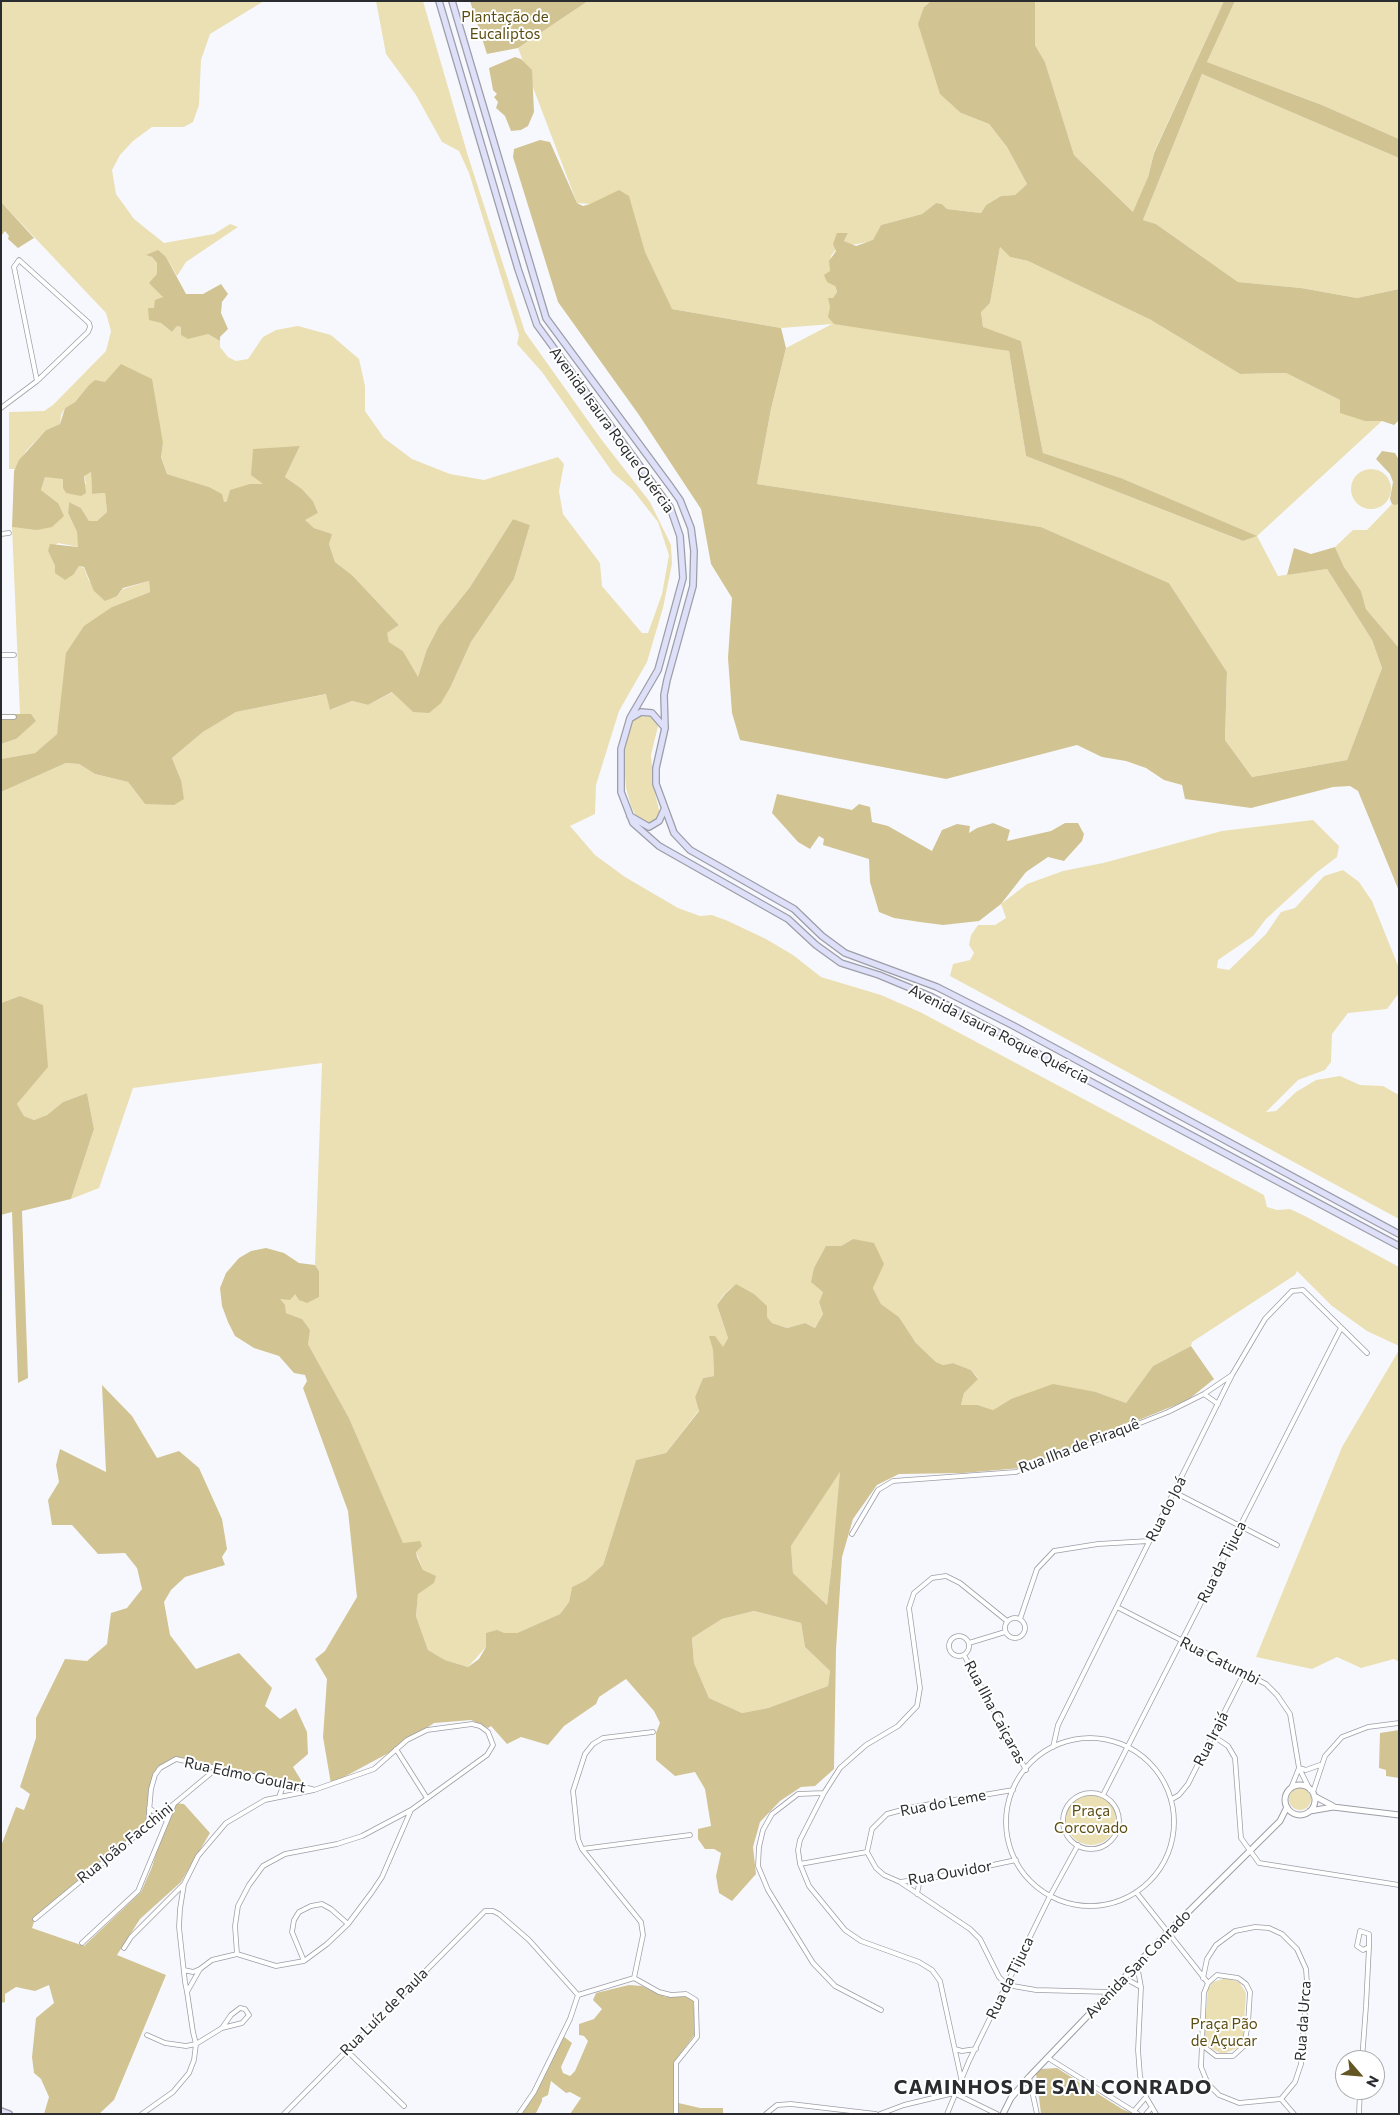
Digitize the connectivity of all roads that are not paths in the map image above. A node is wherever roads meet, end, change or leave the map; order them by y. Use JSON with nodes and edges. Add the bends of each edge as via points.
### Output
{"nodes":[{"id":1,"x":439,"y":1,"type":"edge"},
{"id":2,"x":452,"y":1,"type":"edge"},
{"id":3,"x":37,"y":381,"type":"junction"},
{"id":4,"x":2,"y":408,"type":"edge"},
{"id":5,"x":8,"y":533,"type":"dead end"},
{"id":6,"x":1,"y":534,"type":"edge"},
{"id":7,"x":1,"y":655,"type":"edge"},
{"id":8,"x":14,"y":655,"type":"dead end"},
{"id":9,"x":1,"y":717,"type":"edge"},
{"id":10,"x":14,"y":717,"type":"dead end"},
{"id":11,"x":630,"y":718,"type":"junction"},
{"id":12,"x":665,"y":728,"type":"junction"},
{"id":13,"x":664,"y":809,"type":"junction"},
{"id":14,"x":628,"y":815,"type":"junction"},
{"id":15,"x":1399,"y":1234,"type":"edge"},
{"id":16,"x":1399,"y":1246,"type":"edge"},
{"id":17,"x":1342,"y":1328,"type":"junction"},
{"id":18,"x":1367,"y":1353,"type":"dead end"},
{"id":19,"x":1232,"y":1375,"type":"junction"},
{"id":20,"x":1204,"y":1394,"type":"junction"},
{"id":21,"x":1218,"y":1404,"type":"junction"},
{"id":22,"x":1174,"y":1492,"type":"junction"},
{"id":23,"x":1240,"y":1527,"type":"junction"},
{"id":24,"x":852,"y":1534,"type":"dead end"},
{"id":25,"x":1149,"y":1541,"type":"junction"},
{"id":26,"x":1277,"y":1545,"type":"dead end"},
{"id":27,"x":1117,"y":1608,"type":"junction"},
{"id":28,"x":1020,"y":1619,"type":"junction"},
{"id":29,"x":1007,"y":1621,"type":"junction"},
{"id":30,"x":1005,"y":1632,"type":"junction"},
{"id":31,"x":1181,"y":1642,"type":"junction"},
{"id":32,"x":969,"y":1643,"type":"junction"},
{"id":33,"x":964,"y":1655,"type":"junction"},
{"id":34,"x":1244,"y":1673,"type":"junction"},
{"id":35,"x":1399,"y":1723,"type":"edge"},
{"id":36,"x":653,"y":1732,"type":"dead end"},
{"id":37,"x":1213,"y":1736,"type":"junction"},
{"id":38,"x":1053,"y":1747,"type":"junction"},
{"id":39,"x":1127,"y":1747,"type":"junction"},
{"id":40,"x":396,"y":1749,"type":"junction"},
{"id":41,"x":1320,"y":1765,"type":"junction"},
{"id":42,"x":1299,"y":1768,"type":"junction"},
{"id":43,"x":216,"y":1769,"type":"junction"},
{"id":44,"x":1026,"y":1770,"type":"junction"},
{"id":45,"x":280,"y":1783,"type":"junction"},
{"id":46,"x":1291,"y":1788,"type":"junction"},
{"id":47,"x":314,"y":1790,"type":"junction"},
{"id":48,"x":1013,"y":1790,"type":"junction"},
{"id":49,"x":1312,"y":1792,"type":"junction"},
{"id":50,"x":824,"y":1793,"type":"junction"},
{"id":51,"x":1103,"y":1795,"type":"junction"},
{"id":52,"x":279,"y":1797,"type":"junction"},
{"id":53,"x":428,"y":1798,"type":"junction"},
{"id":54,"x":1172,"y":1799,"type":"junction"},
{"id":55,"x":174,"y":1803,"type":"junction"},
{"id":56,"x":1333,"y":1806,"type":"junction"},
{"id":57,"x":1287,"y":1807,"type":"junction"},
{"id":58,"x":149,"y":1808,"type":"junction"},
{"id":59,"x":411,"y":1810,"type":"junction"},
{"id":60,"x":1310,"y":1811,"type":"junction"},
{"id":61,"x":1295,"y":1814,"type":"junction"},
{"id":62,"x":159,"y":1815,"type":"junction"},
{"id":63,"x":1399,"y":1815,"type":"edge"},
{"id":64,"x":166,"y":1820,"type":"junction"},
{"id":65,"x":1280,"y":1821,"type":"junction"},
{"id":66,"x":148,"y":1825,"type":"junction"},
{"id":67,"x":690,"y":1835,"type":"dead end"},
{"id":68,"x":1078,"y":1845,"type":"junction"},
{"id":69,"x":582,"y":1849,"type":"junction"},
{"id":70,"x":1250,"y":1850,"type":"junction"},
{"id":71,"x":867,"y":1852,"type":"junction"},
{"id":72,"x":1016,"y":1860,"type":"junction"},
{"id":73,"x":800,"y":1864,"type":"junction"},
{"id":74,"x":920,"y":1879,"type":"junction"},
{"id":75,"x":900,"y":1882,"type":"junction"},
{"id":76,"x":184,"y":1884,"type":"junction"},
{"id":77,"x":1399,"y":1885,"type":"edge"},
{"id":78,"x":1136,"y":1892,"type":"junction"},
{"id":79,"x":917,"y":1894,"type":"junction"},
{"id":80,"x":171,"y":1895,"type":"junction"},
{"id":81,"x":1050,"y":1896,"type":"junction"},
{"id":82,"x":181,"y":1900,"type":"junction"},
{"id":83,"x":35,"y":1919,"type":"dead end"},
{"id":84,"x":348,"y":1924,"type":"junction"},
{"id":85,"x":1167,"y":1933,"type":"junction"},
{"id":86,"x":82,"y":1943,"type":"dead end"},
{"id":87,"x":1369,"y":1947,"type":"junction"},
{"id":88,"x":124,"y":1948,"type":"dead end"},
{"id":89,"x":237,"y":1954,"type":"junction"},
{"id":90,"x":304,"y":1961,"type":"junction"},
{"id":91,"x":1137,"y":1965,"type":"junction"},
{"id":92,"x":200,"y":1969,"type":"junction"},
{"id":93,"x":184,"y":1970,"type":"junction"},
{"id":94,"x":634,"y":1978,"type":"junction"},
{"id":95,"x":1203,"y":1978,"type":"junction"},
{"id":96,"x":1122,"y":1980,"type":"junction"},
{"id":97,"x":1208,"y":1983,"type":"junction"},
{"id":98,"x":1007,"y":1985,"type":"junction"},
{"id":99,"x":1141,"y":1987,"type":"junction"},
{"id":100,"x":186,"y":1992,"type":"junction"},
{"id":101,"x":1110,"y":1992,"type":"junction"},
{"id":102,"x":578,"y":1995,"type":"junction"},
{"id":103,"x":881,"y":2010,"type":"dead end"},
{"id":104,"x":222,"y":2028,"type":"junction"},
{"id":105,"x":147,"y":2035,"type":"dead end"},
{"id":106,"x":196,"y":2044,"type":"junction"},
{"id":107,"x":1201,"y":2044,"type":"junction"},
{"id":108,"x":955,"y":2049,"type":"junction"},
{"id":109,"x":976,"y":2049,"type":"junction"},
{"id":110,"x":346,"y":2050,"type":"junction"},
{"id":111,"x":1363,"y":2050,"type":"edge"},
{"id":112,"x":1048,"y":2058,"type":"junction"},
{"id":113,"x":1029,"y":2077,"type":"junction"},
{"id":114,"x":961,"y":2078,"type":"junction"},
{"id":115,"x":954,"y":2093,"type":"junction"},
{"id":116,"x":1146,"y":2097,"type":"junction"},
{"id":117,"x":1281,"y":2099,"type":"junction"},
{"id":118,"x":1359,"y":2100,"type":"edge"},
{"id":119,"x":404,"y":2106,"type":"dead end"},
{"id":120,"x":1152,"y":2106,"type":"junction"},
{"id":121,"x":289,"y":2109,"type":"junction"},
{"id":122,"x":1,"y":2111,"type":"edge"},
{"id":123,"x":1136,"y":2112,"type":"edge"},
{"id":124,"x":9,"y":2114,"type":"edge"},
{"id":125,"x":142,"y":2114,"type":"edge"},
{"id":126,"x":284,"y":2114,"type":"edge"},
{"id":127,"x":293,"y":2114,"type":"edge"},
{"id":128,"x":520,"y":2114,"type":"edge"},
{"id":129,"x":676,"y":2114,"type":"edge"},
{"id":130,"x":766,"y":2114,"type":"edge"},
{"id":131,"x":876,"y":2114,"type":"edge"},
{"id":132,"x":880,"y":2114,"type":"edge"},
{"id":133,"x":947,"y":2114,"type":"edge"},
{"id":134,"x":997,"y":2114,"type":"edge"},
{"id":135,"x":1003,"y":2114,"type":"edge"},
{"id":136,"x":1038,"y":2114,"type":"edge"},
{"id":137,"x":1146,"y":2114,"type":"edge"},
{"id":138,"x":1156,"y":2114,"type":"edge"},
{"id":139,"x":1294,"y":2114,"type":"edge"},
{"id":140,"x":1358,"y":2114,"type":"edge"}],
"edges":[{"from":1,"to":11,"type":"main road","name":"Avenida Isaura Roque Quércia","via":[[537,325],[676,518],[683,578],[658,670]]},
{"from":2,"to":12,"type":"main road","name":"Avenida Isaura Roque Quércia","via":[[546,318],[670,486],[684,508],[691,528],[693,586],[664,695]]},
{"from":3,"to":3,"type":"street","via":[[88,332],[89,323],[23,261],[16,262],[14,266]]},
{"from":3,"to":4,"type":"street"},
{"from":5,"to":6,"type":"street"},
{"from":7,"to":8,"type":"street"},
{"from":9,"to":10,"type":"street"},
{"from":11,"to":12,"type":"main road","via":[[646,711],[655,715]]},
{"from":11,"to":14,"type":"main road","name":"Avenida Isaura Roque Quércia","via":[[619,764],[621,792]]},
{"from":12,"to":13,"type":"main road","name":"Avenida Isaura Roque Quércia","via":[[656,768],[656,784]]},
{"from":13,"to":14,"type":"main road","via":[[659,822],[649,826]]},
{"from":13,"to":15,"type":"main road","name":"Avenida Isaura Roque Quércia","via":[[674,833],[690,850],[794,909],[839,949],[937,987],[1012,1025]]},
{"from":14,"to":16,"type":"main road","name":"Avenida Isaura Roque Quércia","via":[[641,832],[659,846],[788,918],[841,963],[932,997]]},
{"from":17,"to":18,"type":"street"},
{"from":17,"to":19,"type":"street","name":"Rua do Joá","via":[[1303,1290],[1292,1291],[1265,1318]]},
{"from":17,"to":23,"type":"street","name":"Rua da Tijuca"},
{"from":19,"to":20,"type":"street","name":"Rua Ilha de Piraquê"},
{"from":19,"to":21,"type":"street","name":"Rua do Joá"},
{"from":20,"to":21,"type":"street"},
{"from":20,"to":24,"type":"street","name":"Rua Ilha de Piraquê","via":[[1168,1412],[1016,1472],[893,1481],[878,1490]]},
{"from":21,"to":22,"type":"street","name":"Rua do Joá"},
{"from":22,"to":23,"type":"street"},
{"from":22,"to":25,"type":"street","name":"Rua do Joá"},
{"from":23,"to":26,"type":"street"},
{"from":23,"to":31,"type":"street","name":"Rua da Tijuca"},
{"from":25,"to":27,"type":"street","name":"Rua do Joá"},
{"from":25,"to":28,"type":"street","via":[[1098,1544],[1054,1552],[1037,1569]]},
{"from":27,"to":31,"type":"street","name":"Rua Catumbi"},
{"from":27,"to":38,"type":"street","name":"Rua do Joá","via":[[1058,1725]]},
{"from":28,"to":29,"type":"street"},
{"from":28,"to":30,"type":"street","via":[[1024,1624],[1023,1634],[1014,1638]]},
{"from":29,"to":30,"type":"street"},
{"from":29,"to":50,"type":"street","via":[[955,1579],[946,1576],[923,1583],[914,1593],[909,1608],[919,1674],[917,1706],[898,1726],[852,1756]]},
{"from":30,"to":32,"type":"street"},
{"from":31,"to":34,"type":"street","name":"Rua Catumbi"},
{"from":31,"to":39,"type":"street","name":"Rua da Tijuca"},
{"from":32,"to":33,"type":"street"},
{"from":32,"to":33,"type":"street","via":[[959,1636],[950,1641],[952,1653]]},
{"from":33,"to":44,"type":"street","name":"Rua Ilha Caiçaras"},
{"from":34,"to":37,"type":"street","name":"Rua Irajá"},
{"from":34,"to":42,"type":"street","name":"Rua Catumbi","via":[[1266,1684],[1290,1714]]},
{"from":35,"to":41,"type":"street","via":[[1368,1727],[1342,1737]]},
{"from":36,"to":69,"type":"street","via":[[603,1738],[585,1754],[573,1791]]},
{"from":37,"to":54,"type":"street","name":"Rua Irajá","via":[[1188,1784]]},
{"from":37,"to":70,"type":"street","via":[[1228,1746],[1235,1758],[1241,1838]]},
{"from":38,"to":39,"type":"street","via":[[1080,1739],[1098,1738]]},
{"from":38,"to":44,"type":"street"},
{"from":39,"to":51,"type":"street","name":"Rua da Tijuca"},
{"from":39,"to":54,"type":"street","via":[[1150,1763],[1161,1776]]},
{"from":40,"to":47,"type":"street","via":[[374,1769]]},
{"from":40,"to":53,"type":"street"},
{"from":40,"to":53,"type":"street","via":[[427,1730],[472,1724],[488,1732],[493,1745],[490,1752]]},
{"from":41,"to":42,"type":"street","via":[[1306,1770]]},
{"from":41,"to":49,"type":"street"},
{"from":42,"to":46,"type":"street"},
{"from":42,"to":49,"type":"street","name":"Rua Catumbi"},
{"from":43,"to":45,"type":"street","name":"Rua Edmo Goulart"},
{"from":43,"to":55,"type":"street","name":"Rua João Facchini"},
{"from":43,"to":58,"type":"street","name":"Rua Edmo Goulart","via":[[176,1759],[167,1763],[155,1775]]},
{"from":44,"to":48,"type":"street"},
{"from":45,"to":47,"type":"street","name":"Rua Edmo Goulart"},
{"from":45,"to":52,"type":"street","via":[[282,1793]]},
{"from":46,"to":49,"type":"street","via":[[1299,1785]]},
{"from":46,"to":57,"type":"street","via":[[1286,1796]]},
{"from":47,"to":52,"type":"street"},
{"from":48,"to":71,"type":"street","name":"Rua do Leme","via":[[888,1814],[872,1829]]},
{"from":48,"to":72,"type":"street","via":[[1006,1827]]},
{"from":49,"to":56,"type":"street"},
{"from":49,"to":60,"type":"street","via":[[1314,1804]]},
{"from":50,"to":73,"type":"street","via":[[800,1840]]},
{"from":50,"to":103,"type":"street","via":[[798,1794],[772,1814],[763,1830],[758,1866],[768,1890],[813,1963],[835,1986]]},
{"from":51,"to":68,"type":"street","via":[[1082,1794],[1068,1805],[1063,1823],[1065,1832]]},
{"from":51,"to":68,"type":"street","via":[[1115,1806],[1118,1814],[1116,1832],[1104,1845],[1086,1848]]},
{"from":52,"to":76,"type":"street","via":[[265,1800],[226,1823],[198,1856]]},
{"from":53,"to":59,"type":"street"},
{"from":54,"to":78,"type":"street","via":[[1174,1822],[1170,1848],[1162,1866]]},
{"from":55,"to":62,"type":"street","name":"Rua João Facchini"},
{"from":55,"to":64,"type":"street"},
{"from":56,"to":60,"type":"street"},
{"from":56,"to":63,"type":"street"},
{"from":57,"to":61,"type":"street"},
{"from":57,"to":65,"type":"street","name":"Avenida San Conrado"},
{"from":58,"to":62,"type":"street"},
{"from":58,"to":66,"type":"street","name":"Rua Edmo Goulart"},
{"from":59,"to":84,"type":"street","via":[[382,1877]]},
{"from":59,"to":89,"type":"street","via":[[362,1836],[285,1854],[263,1866],[238,1906],[235,1926]]},
{"from":60,"to":61,"type":"street"},
{"from":61,"to":65,"type":"street","name":"Avenida San Conrado"},
{"from":62,"to":64,"type":"street"},
{"from":62,"to":66,"type":"street","name":"Rua João Facchini"},
{"from":64,"to":86,"type":"street","via":[[138,1891]]},
{"from":65,"to":70,"type":"street","name":"Avenida San Conrado"},
{"from":66,"to":83,"type":"street","name":"Rua João Facchini"},
{"from":67,"to":69,"type":"street"},
{"from":68,"to":81,"type":"street","name":"Rua da Tijuca"},
{"from":69,"to":94,"type":"street","via":[[641,1922],[643,1935]]},
{"from":70,"to":77,"type":"street","via":[[1259,1863]]},
{"from":70,"to":85,"type":"street","name":"Avenida San Conrado"},
{"from":71,"to":73,"type":"street"},
{"from":71,"to":75,"type":"street","name":"Rua Ouvidor","via":[[876,1868]]},
{"from":72,"to":74,"type":"street","name":"Rua Ouvidor"},
{"from":72,"to":81,"type":"street","via":[[1032,1882]]},
{"from":73,"to":108,"type":"street","via":[[808,1886],[849,1933],[932,1970],[940,1981]]},
{"from":74,"to":75,"type":"street","name":"Rua Ouvidor"},
{"from":74,"to":79,"type":"street"},
{"from":75,"to":79,"type":"street"},
{"from":76,"to":80,"type":"street"},
{"from":76,"to":82,"type":"street"},
{"from":78,"to":81,"type":"street","via":[[1119,1901],[1086,1906]]},
{"from":78,"to":85,"type":"street"},
{"from":79,"to":98,"type":"street","via":[[980,1939],[999,1977]]},
{"from":80,"to":82,"type":"street"},
{"from":80,"to":88,"type":"street"},
{"from":81,"to":98,"type":"street","name":"Rua da Tijuca"},
{"from":82,"to":93,"type":"street","via":[[179,1928]]},
{"from":84,"to":90,"type":"street"},
{"from":84,"to":90,"type":"street","via":[[322,1904],[299,1912],[292,1932]]},
{"from":85,"to":91,"type":"street","name":"Avenida San Conrado"},
{"from":85,"to":95,"type":"street"},
{"from":87,"to":87,"type":"street","via":[[1363,1950],[1357,1946],[1360,1931],[1369,1934]]},
{"from":87,"to":111,"type":"street"},
{"from":89,"to":90,"type":"street","via":[[276,1966]]},
{"from":89,"to":92,"type":"street","via":[[212,1960]]},
{"from":91,"to":96,"type":"street","name":"Avenida San Conrado"},
{"from":91,"to":99,"type":"street"},
{"from":92,"to":93,"type":"street","via":[[193,1972]]},
{"from":92,"to":100,"type":"street"},
{"from":93,"to":100,"type":"street"},
{"from":94,"to":102,"type":"street"},
{"from":94,"to":129,"type":"street","via":[[659,1992],[686,1994],[696,2000],[696,2037],[676,2064]]},
{"from":95,"to":97,"type":"street"},
{"from":95,"to":117,"type":"street","name":"Rua da Urca","via":[[1207,1959],[1216,1945],[1235,1931],[1269,1928],[1282,1934],[1298,1949],[1306,1969],[1301,2064],[1295,2082]]},
{"from":96,"to":99,"type":"street"},
{"from":96,"to":101,"type":"street","name":"Avenida San Conrado"},
{"from":97,"to":107,"type":"street","via":[[1204,1993]]},
{"from":97,"to":107,"type":"street","via":[[1217,1975],[1238,1978],[1246,1984],[1250,1992],[1248,2023],[1244,2046],[1232,2056],[1216,2056]]},
{"from":98,"to":101,"type":"street","via":[[1036,1990]]},
{"from":98,"to":109,"type":"street","name":"Rua da Tijuca"},
{"from":99,"to":116,"type":"street","via":[[1138,2064]]},
{"from":100,"to":106,"type":"street"},
{"from":101,"to":112,"type":"street","name":"Avenida San Conrado"},
{"from":102,"to":110,"type":"street","name":"Rua Luíz de Paula","via":[[529,1940],[499,1914],[485,1911]]},
{"from":102,"to":128,"type":"street","via":[[566,2028]]},
{"from":104,"to":104,"type":"street","via":[[242,2023],[249,2015],[240,2008]]},
{"from":104,"to":106,"type":"street"},
{"from":105,"to":106,"type":"street","via":[[165,2043]]},
{"from":106,"to":125,"type":"street","via":[[189,2073],[173,2092]]},
{"from":107,"to":117,"type":"street","via":[[1203,2075],[1219,2095],[1239,2103]]},
{"from":108,"to":109,"type":"street"},
{"from":108,"to":114,"type":"street"},
{"from":109,"to":114,"type":"street","name":"Rua da Tijuca"},
{"from":110,"to":119,"type":"street"},
{"from":110,"to":121,"type":"street","name":"Rua Luíz de Paula"},
{"from":112,"to":113,"type":"street","name":"Avenida San Conrado"},
{"from":112,"to":123,"type":"street"},
{"from":113,"to":135,"type":"street","name":"Avenida San Conrado","via":[[1011,2098]]},
{"from":113,"to":136,"type":"street"},
{"from":114,"to":115,"type":"street","name":"Rua da Tijuca"},
{"from":115,"to":132,"type":"street"},
{"from":115,"to":133,"type":"street","name":"Rua da Tijuca"},
{"from":115,"to":134,"type":"street"},
{"from":116,"to":120,"type":"street"},
{"from":116,"to":123,"type":"street"},
{"from":117,"to":139,"type":"street"},
{"from":118,"to":140,"type":"street"},
{"from":120,"to":137,"type":"street"},
{"from":120,"to":138,"type":"street"},
{"from":121,"to":126,"type":"street","name":"Rua Luíz de Paula"},
{"from":121,"to":127,"type":"street"},
{"from":122,"to":124,"type":"main road"},
{"from":130,"to":131,"type":"street","via":[[777,2105],[791,2104]]}]}
